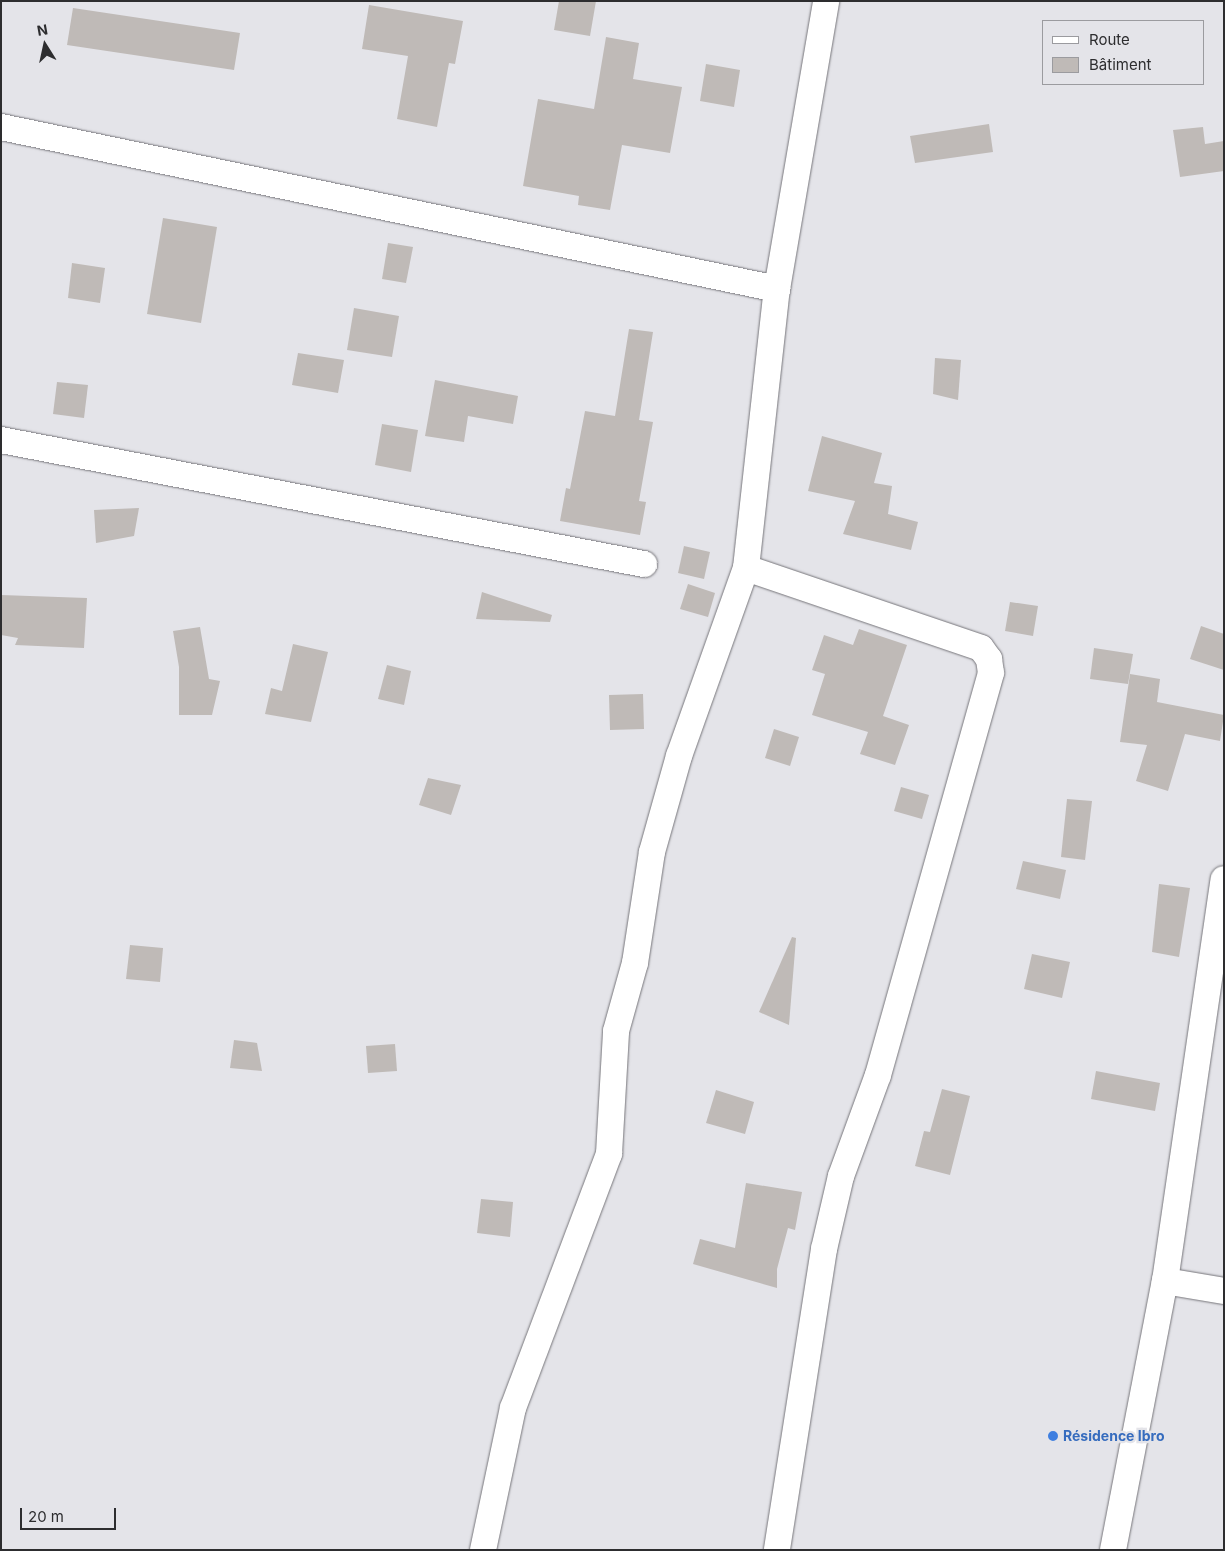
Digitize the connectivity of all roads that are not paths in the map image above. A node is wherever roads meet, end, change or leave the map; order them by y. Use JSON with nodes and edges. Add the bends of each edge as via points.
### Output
{"nodes":[{"id":1,"x":826,"y":1,"type":"edge"},
{"id":2,"x":1,"y":127,"type":"edge"},
{"id":3,"x":777,"y":289,"type":"junction"},
{"id":4,"x":1,"y":440,"type":"edge"},
{"id":5,"x":644,"y":564,"type":"dead end"},
{"id":6,"x":746,"y":568,"type":"junction"},
{"id":7,"x":1224,"y":879,"type":"edge"},
{"id":8,"x":1165,"y":1280,"type":"junction"},
{"id":9,"x":1224,"y":1291,"type":"edge"},
{"id":10,"x":482,"y":1550,"type":"edge"},
{"id":11,"x":777,"y":1550,"type":"edge"},
{"id":12,"x":1112,"y":1550,"type":"edge"}],
"edges":[{"from":1,"to":3,"type":"street"},
{"from":2,"to":3,"type":"street"},
{"from":3,"to":6,"type":"street"},
{"from":4,"to":5,"type":"street"},
{"from":6,"to":10,"type":"street","via":[[679,756],[652,852],[634,963],[616,1031],[610,1154],[514,1408]]},
{"from":6,"to":11,"type":"street","via":[[981,648],[989,659],[991,673],[878,1074],[841,1176],[824,1250]]},
{"from":7,"to":8,"type":"street"},
{"from":8,"to":9,"type":"street"},
{"from":8,"to":12,"type":"street"}]}
